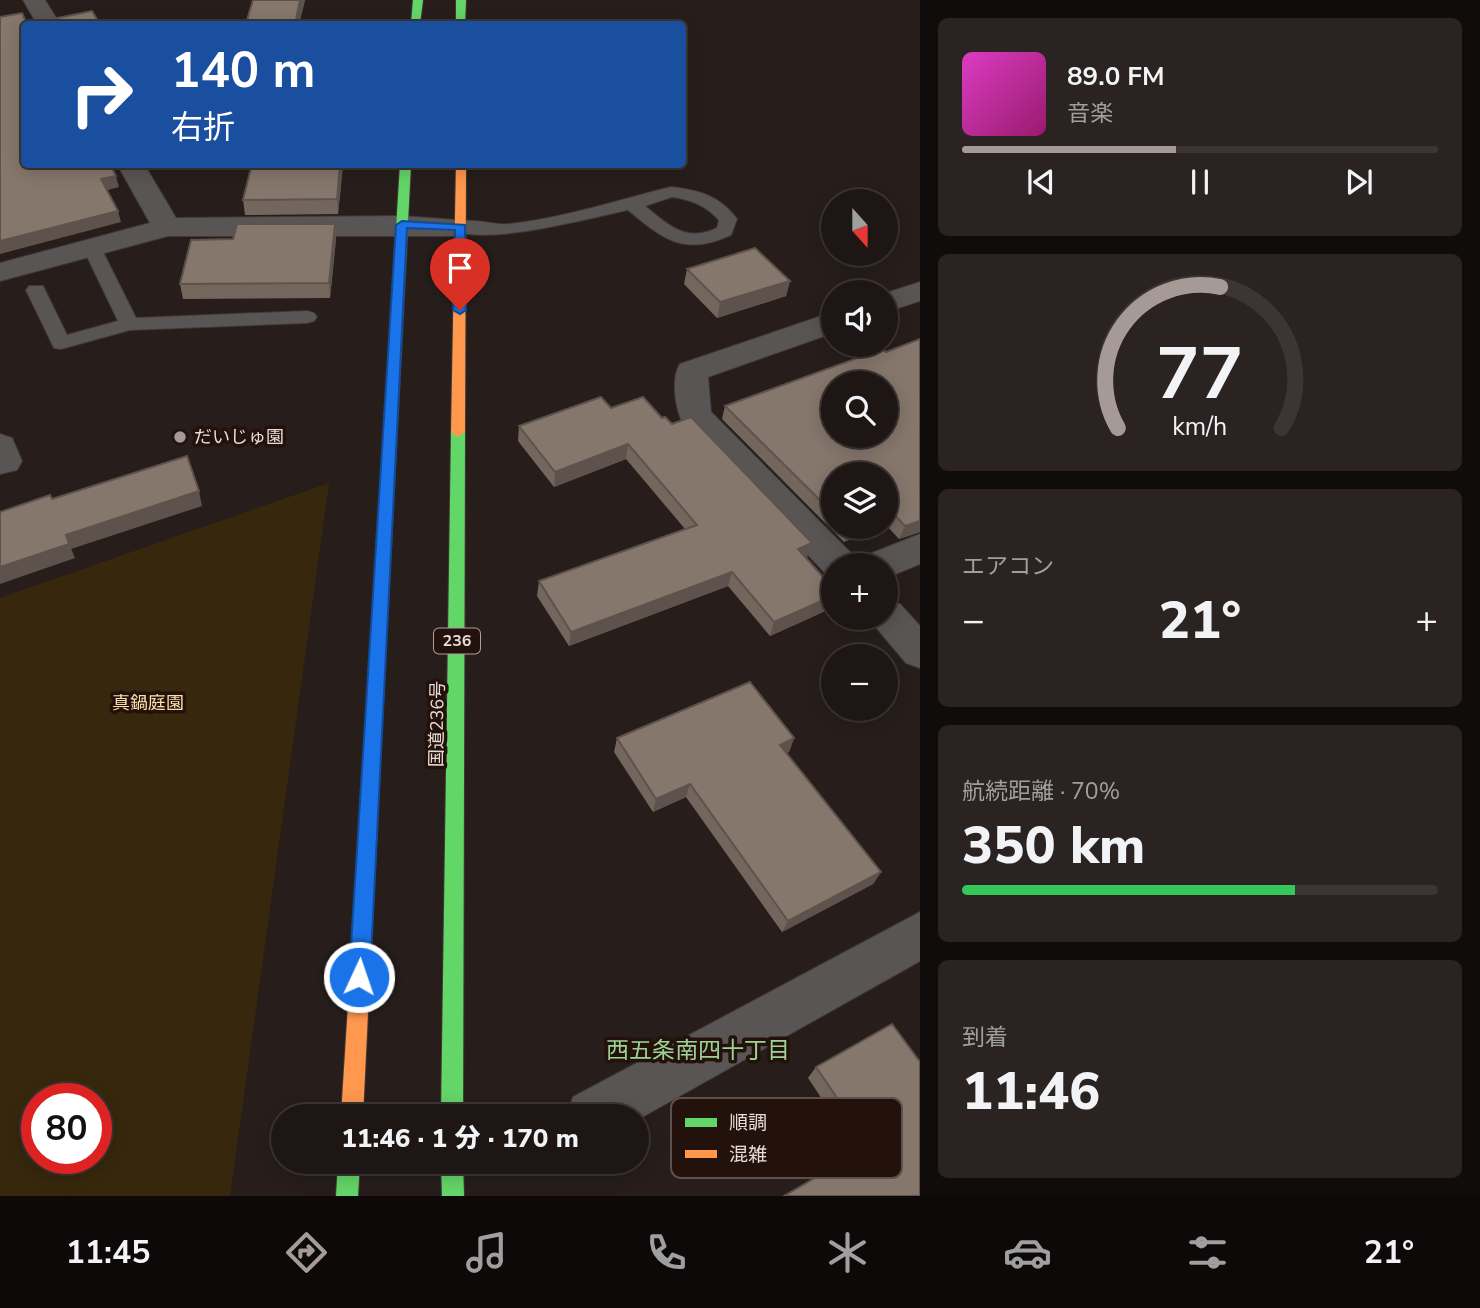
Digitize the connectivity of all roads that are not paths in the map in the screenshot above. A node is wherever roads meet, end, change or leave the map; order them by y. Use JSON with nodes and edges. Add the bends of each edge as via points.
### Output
{"nodes":[{"id":1,"x":34,"y":0,"type":"edge"},
{"id":2,"x":418,"y":0,"type":"edge"},
{"id":3,"x":461,"y":0,"type":"edge"},
{"id":4,"x":46,"y":21,"type":"edge"},
{"id":5,"x":416,"y":21,"type":"edge"},
{"id":6,"x":461,"y":21,"type":"edge"},
{"id":7,"x":132,"y":168,"type":"edge"},
{"id":8,"x":406,"y":168,"type":"edge"},
{"id":9,"x":461,"y":168,"type":"edge"},
{"id":10,"x":632,"y":204,"type":"dead end"},
{"id":11,"x":402,"y":225,"type":"junction"},
{"id":12,"x":167,"y":227,"type":"junction"},
{"id":13,"x":461,"y":227,"type":"junction"},
{"id":14,"x":92,"y":247,"type":"junction"},
{"id":15,"x":0,"y":272,"type":"edge"},
{"id":16,"x":36,"y":290,"type":"dead end"},
{"id":17,"x":920,"y":291,"type":"edge"},
{"id":18,"x":898,"y":299,"type":"edge"},
{"id":19,"x":307,"y":317,"type":"dead end"},
{"id":20,"x":129,"y":324,"type":"junction"},
{"id":21,"x":821,"y":325,"type":"edge"},
{"id":22,"x":0,"y":446,"type":"edge"},
{"id":23,"x":0,"y":462,"type":"edge"},
{"id":24,"x":920,"y":548,"type":"edge"},
{"id":25,"x":828,"y":553,"type":"edge"},
{"id":26,"x":898,"y":557,"type":"edge"},
{"id":27,"x":898,"y":628,"type":"edge"},
{"id":28,"x":920,"y":652,"type":"edge"},
{"id":29,"x":920,"y":935,"type":"edge"},
{"id":30,"x":353,"y":1104,"type":"edge"},
{"id":31,"x":452,"y":1104,"type":"edge"},
{"id":32,"x":614,"y":1104,"type":"edge"},
{"id":33,"x":348,"y":1174,"type":"edge"},
{"id":34,"x":452,"y":1174,"type":"edge"},
{"id":35,"x":347,"y":1196,"type":"edge"},
{"id":36,"x":453,"y":1196,"type":"edge"}],
"edges":[{"from":1,"to":4,"type":"street"},
{"from":2,"to":5,"type":"highway"},
{"from":3,"to":6,"type":"highway"},
{"from":7,"to":12,"type":"street"},
{"from":8,"to":11,"type":"highway"},
{"from":9,"to":13,"type":"highway","name":"国道236号","number":"236"},
{"from":10,"to":13,"type":"lane","via":[[507,230]]},
{"from":11,"to":12,"type":"street"},
{"from":11,"to":13,"type":"street"},
{"from":11,"to":30,"type":"highway"},
{"from":12,"to":14,"type":"street"},
{"from":13,"to":31,"type":"highway","name":"国道236号","number":"236"},
{"from":14,"to":15,"type":"street"},
{"from":14,"to":20,"type":"lane"},
{"from":16,"to":20,"type":"lane","via":[[61,343]]},
{"from":17,"to":18,"type":"street"},
{"from":19,"to":20,"type":"lane"},
{"from":21,"to":25,"type":"street","via":[[691,371],[695,415]]},
{"from":22,"to":23,"type":"street","via":[[5,461]]},
{"from":24,"to":26,"type":"street"},
{"from":27,"to":28,"type":"street"},
{"from":29,"to":32,"type":"street"},
{"from":33,"to":35,"type":"highway"},
{"from":34,"to":36,"type":"highway"}]}
